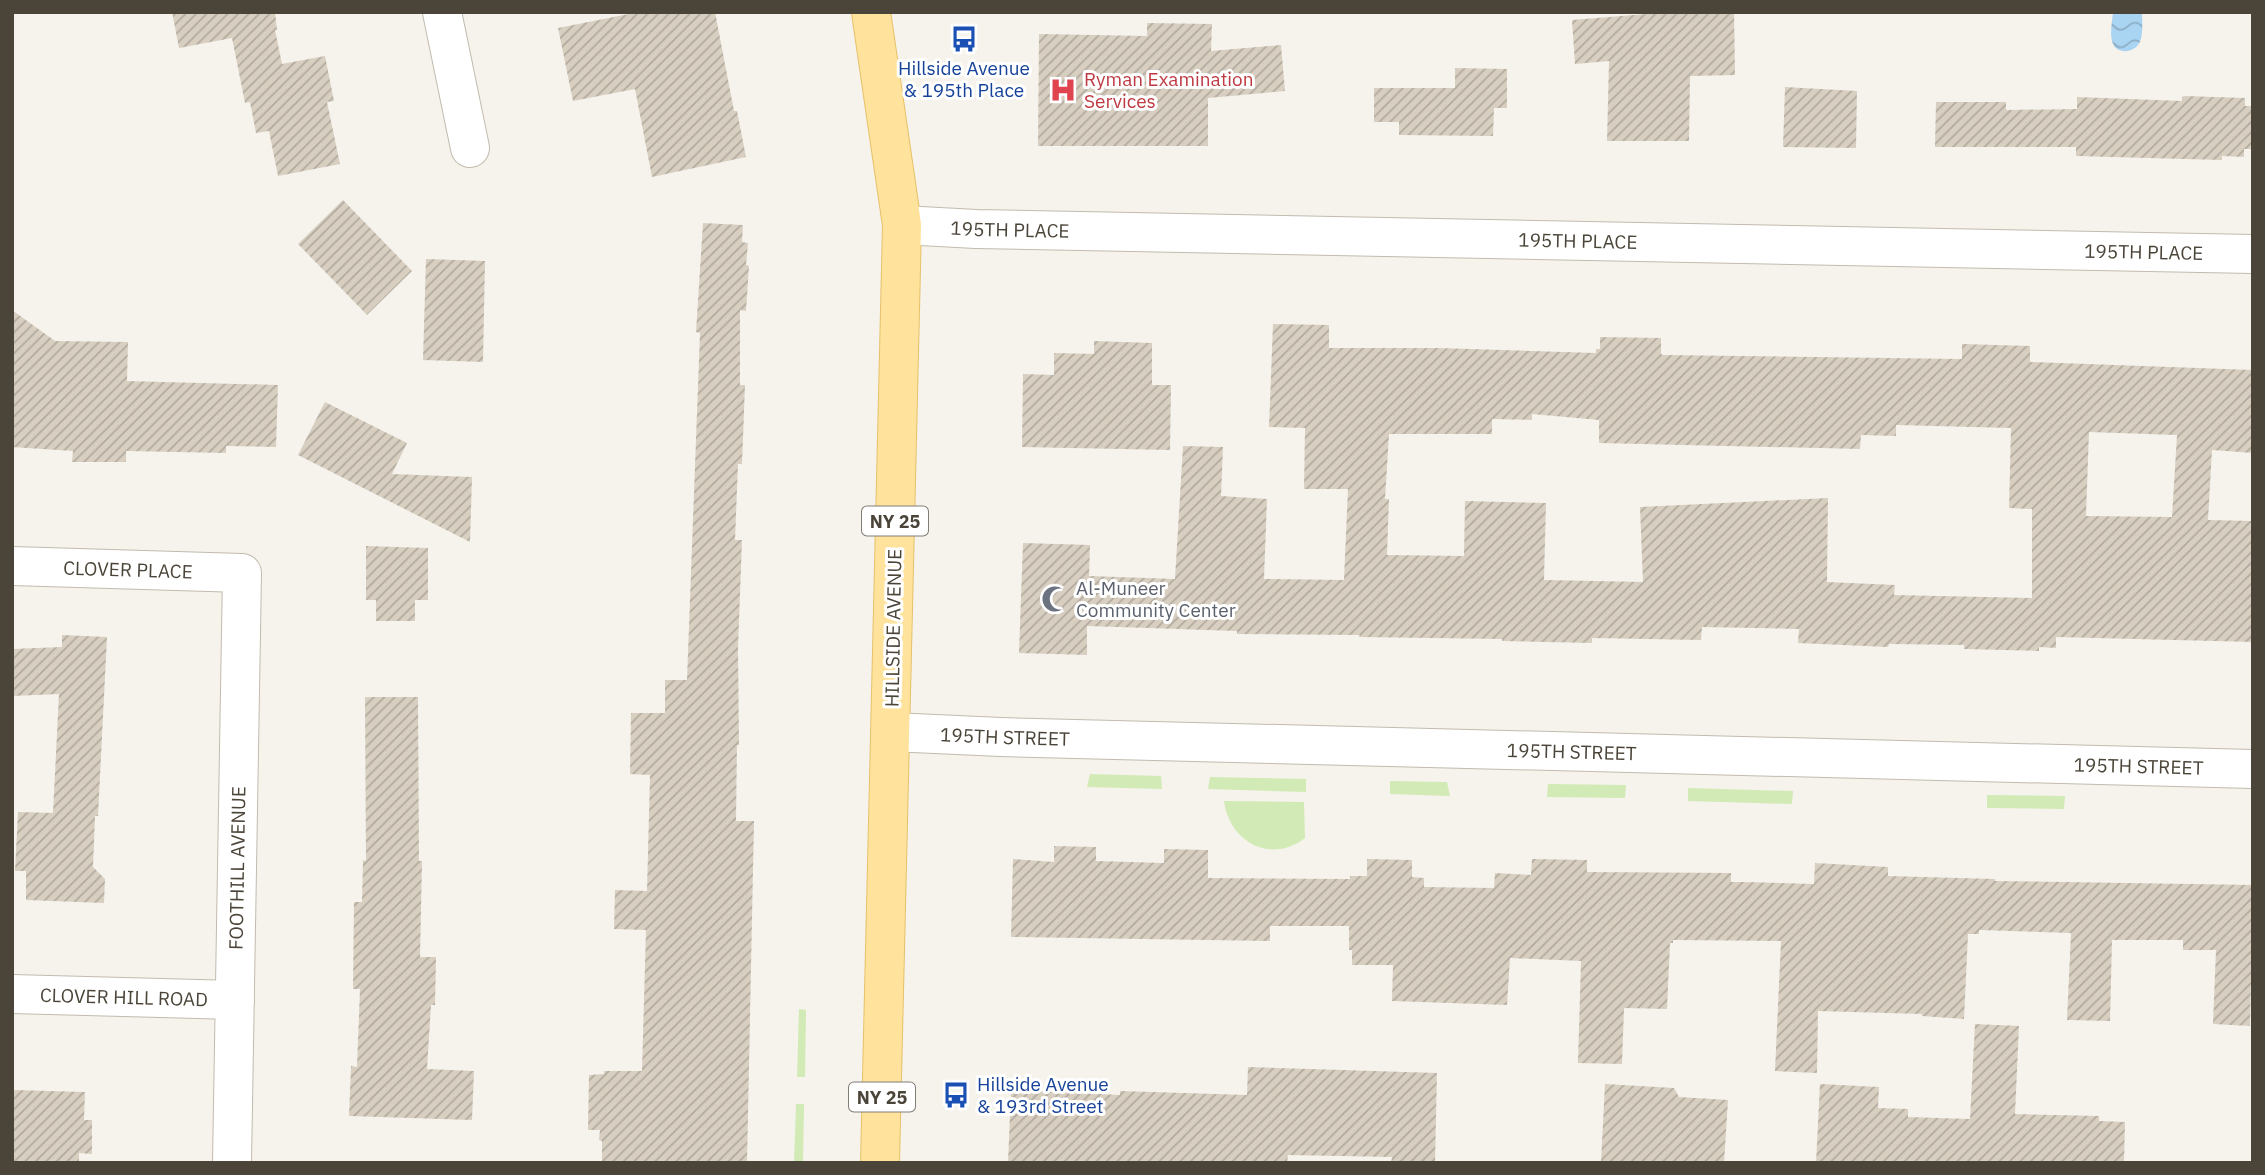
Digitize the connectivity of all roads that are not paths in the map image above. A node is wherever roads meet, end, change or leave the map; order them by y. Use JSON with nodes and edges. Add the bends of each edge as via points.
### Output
{"nodes":[{"id":1,"x":442,"y":12,"type":"edge"},
{"id":2,"x":871,"y":12,"type":"edge"},
{"id":3,"x":470,"y":148,"type":"dead end"},
{"id":4,"x":902,"y":225,"type":"junction"},
{"id":5,"x":2253,"y":254,"type":"edge"},
{"id":6,"x":12,"y":566,"type":"edge"},
{"id":7,"x":242,"y":573,"type":"joint"},
{"id":8,"x":891,"y":732,"type":"junction"},
{"id":9,"x":2253,"y":769,"type":"edge"},
{"id":10,"x":12,"y":993,"type":"edge"},
{"id":11,"x":235,"y":1000,"type":"junction"},
{"id":12,"x":232,"y":1163,"type":"edge"},
{"id":13,"x":880,"y":1163,"type":"edge"}],
"edges":[{"from":1,"to":3,"type":"street"},
{"from":2,"to":4,"type":"main road","name":"HILLSIDE AVENUE","number":"NY 25"},
{"from":4,"to":5,"type":"street","name":"195TH PLACE"},
{"from":4,"to":8,"type":"main road","name":"HILLSIDE AVENUE","number":"NY 25"},
{"from":6,"to":7,"type":"street","name":"CLOVER PLACE"},
{"from":7,"to":11,"type":"street","name":"FOOTHILL AVENUE"},
{"from":8,"to":9,"type":"street","name":"195TH STREET"},
{"from":8,"to":13,"type":"main road","name":"HILLSIDE AVENUE","number":"NY 25"},
{"from":10,"to":11,"type":"street","name":"CLOVER HILL ROAD"},
{"from":11,"to":12,"type":"street","name":"FOOTHILL AVENUE"}]}
